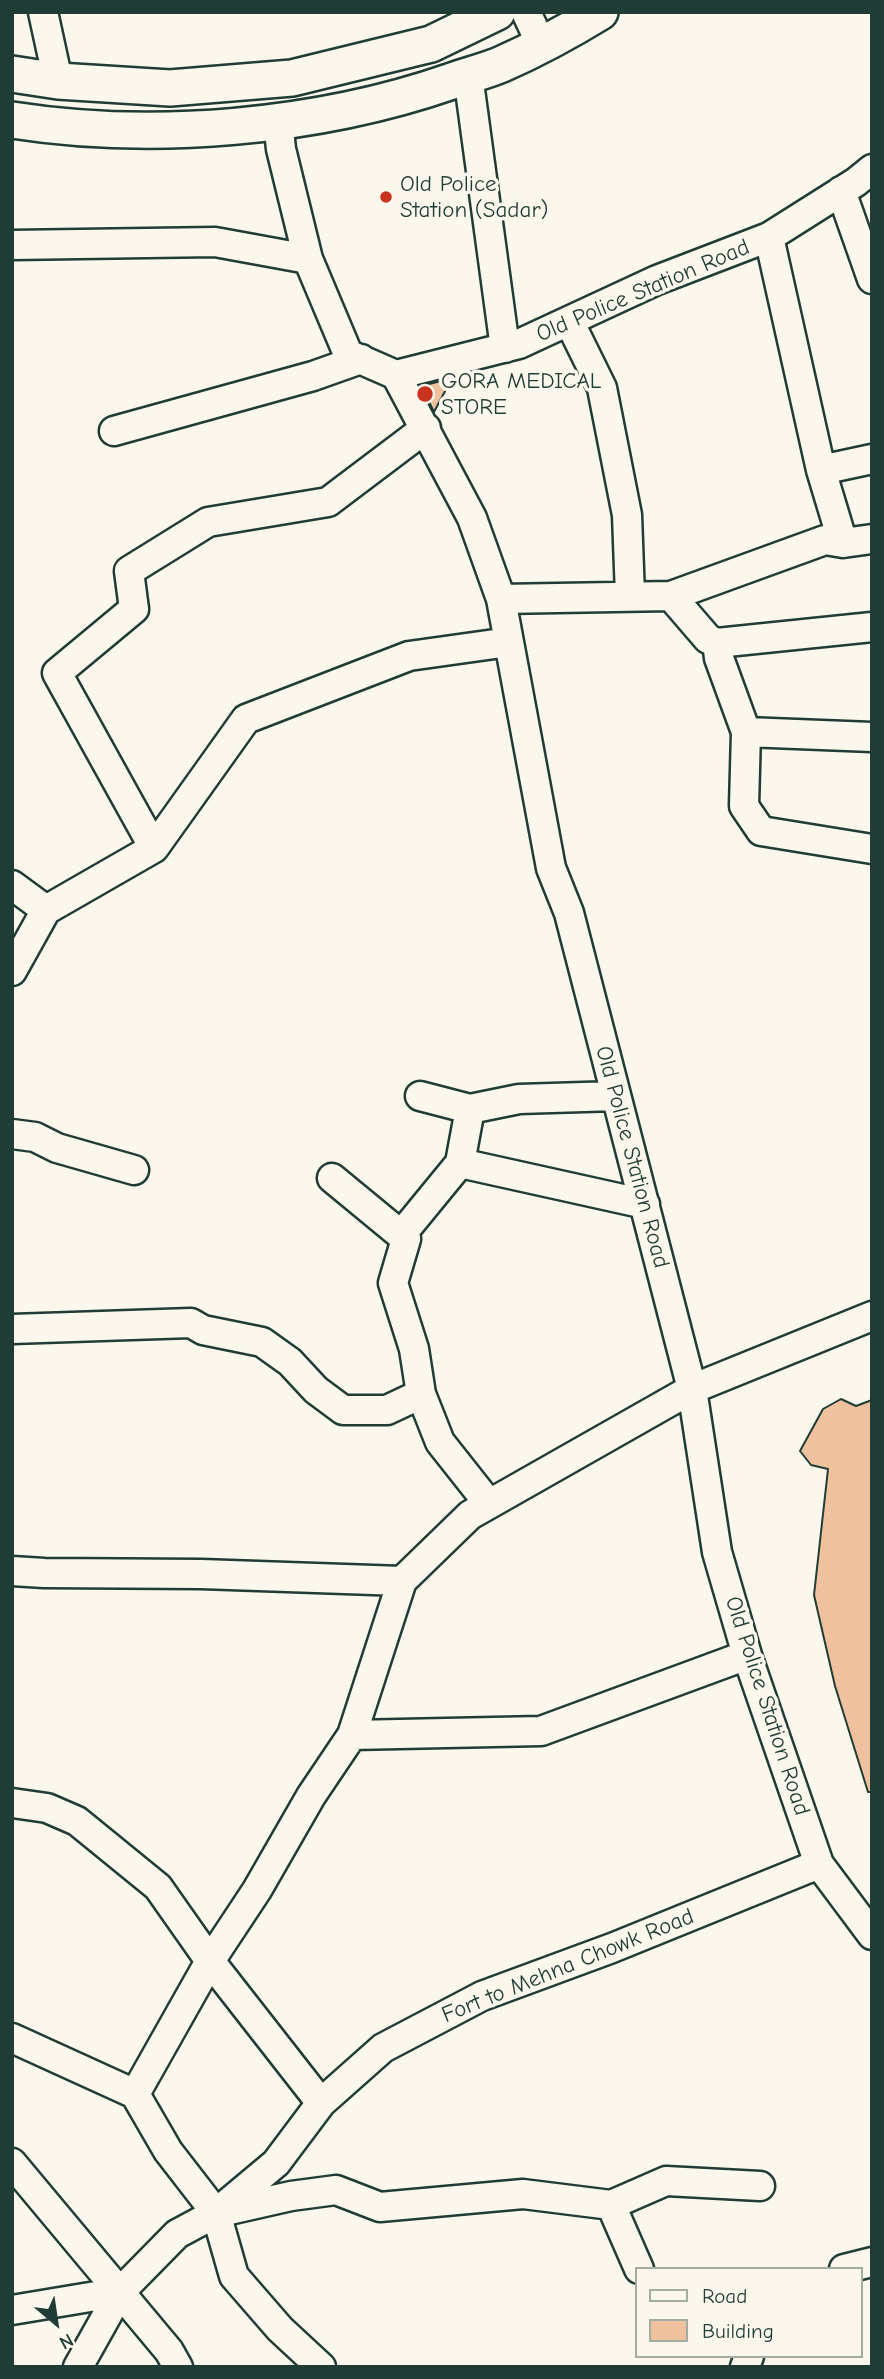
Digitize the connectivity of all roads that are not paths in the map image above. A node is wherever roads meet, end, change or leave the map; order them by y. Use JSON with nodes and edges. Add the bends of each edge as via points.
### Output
{"nodes":[{"id":1,"x":43,"y":12,"type":"edge"},
{"id":2,"x":497,"y":12,"type":"edge"},
{"id":3,"x":526,"y":12,"type":"edge"},
{"id":4,"x":600,"y":12,"type":"edge"},
{"id":5,"x":541,"y":44,"type":"junction"},
{"id":6,"x":12,"y":74,"type":"edge"},
{"id":7,"x":468,"y":75,"type":"junction"},
{"id":8,"x":58,"y":81,"type":"junction"},
{"id":9,"x":12,"y":120,"type":"edge"},
{"id":10,"x":278,"y":120,"type":"junction"},
{"id":11,"x":872,"y":169,"type":"edge"},
{"id":12,"x":841,"y":191,"type":"junction"},
{"id":13,"x":768,"y":237,"type":"junction"},
{"id":14,"x":12,"y":244,"type":"edge"},
{"id":15,"x":308,"y":259,"type":"junction"},
{"id":16,"x":872,"y":279,"type":"edge"},
{"id":17,"x":569,"y":321,"type":"junction"},
{"id":18,"x":505,"y":348,"type":"junction"},
{"id":19,"x":361,"y":359,"type":"junction"},
{"id":20,"x":396,"y":375,"type":"junction"},
{"id":21,"x":426,"y":428,"type":"junction"},
{"id":22,"x":114,"y":431,"type":"dead end"},
{"id":23,"x":872,"y":459,"type":"edge"},
{"id":24,"x":821,"y":470,"type":"junction"},
{"id":25,"x":872,"y":539,"type":"edge"},
{"id":26,"x":843,"y":542,"type":"junction"},
{"id":27,"x":630,"y":596,"type":"junction"},
{"id":28,"x":671,"y":596,"type":"junction"},
{"id":29,"x":501,"y":599,"type":"junction"},
{"id":30,"x":872,"y":627,"type":"edge"},
{"id":31,"x":509,"y":642,"type":"junction"},
{"id":32,"x":717,"y":643,"type":"junction"},
{"id":33,"x":746,"y":732,"type":"junction"},
{"id":34,"x":872,"y":737,"type":"edge"},
{"id":35,"x":154,"y":848,"type":"junction"},
{"id":36,"x":872,"y":849,"type":"edge"},
{"id":37,"x":12,"y":885,"type":"edge"},
{"id":38,"x":46,"y":910,"type":"junction"},
{"id":39,"x":12,"y":971,"type":"edge"},
{"id":40,"x":420,"y":1096,"type":"dead end"},
{"id":41,"x":616,"y":1096,"type":"junction"},
{"id":42,"x":470,"y":1109,"type":"junction"},
{"id":43,"x":12,"y":1134,"type":"edge"},
{"id":44,"x":460,"y":1163,"type":"junction"},
{"id":45,"x":134,"y":1170,"type":"dead end"},
{"id":46,"x":332,"y":1178,"type":"dead end"},
{"id":47,"x":645,"y":1204,"type":"junction"},
{"id":48,"x":401,"y":1235,"type":"junction"},
{"id":49,"x":872,"y":1316,"type":"edge"},
{"id":50,"x":12,"y":1329,"type":"edge"},
{"id":51,"x":692,"y":1389,"type":"junction"},
{"id":52,"x":421,"y":1394,"type":"junction"},
{"id":53,"x":489,"y":1504,"type":"junction"},
{"id":54,"x":12,"y":1571,"type":"edge"},
{"id":55,"x":402,"y":1581,"type":"junction"},
{"id":56,"x":747,"y":1655,"type":"junction"},
{"id":57,"x":352,"y":1735,"type":"junction"},
{"id":58,"x":12,"y":1803,"type":"edge"},
{"id":59,"x":819,"y":1864,"type":"junction"},
{"id":60,"x":872,"y":1935,"type":"edge"},
{"id":61,"x":210,"y":1961,"type":"junction"},
{"id":62,"x":12,"y":2038,"type":"edge"},
{"id":63,"x":135,"y":2094,"type":"junction"},
{"id":64,"x":321,"y":2103,"type":"junction"},
{"id":65,"x":12,"y":2163,"type":"edge"},
{"id":66,"x":760,"y":2186,"type":"dead end"},
{"id":67,"x":611,"y":2205,"type":"junction"},
{"id":68,"x":216,"y":2213,"type":"junction"},
{"id":69,"x":872,"y":2262,"type":"edge"},
{"id":70,"x":638,"y":2267,"type":"edge"},
{"id":71,"x":852,"y":2267,"type":"edge"},
{"id":72,"x":120,"y":2292,"type":"junction"},
{"id":73,"x":12,"y":2310,"type":"edge"},
{"id":74,"x":78,"y":2367,"type":"edge"},
{"id":75,"x":178,"y":2367,"type":"edge"},
{"id":76,"x":321,"y":2367,"type":"edge"}],
"edges":[{"from":1,"to":8,"type":"street"},
{"from":2,"to":8,"type":"main road","via":[[431,44],[292,78],[170,88]]},
{"from":3,"to":5,"type":"street"},
{"from":4,"to":5,"type":"main road"},
{"from":5,"to":7,"type":"main road"},
{"from":6,"to":8,"type":"main road"},
{"from":7,"to":10,"type":"main road","via":[[403,97]]},
{"from":7,"to":18,"type":"street"},
{"from":9,"to":10,"type":"main road","via":[[147,132]]},
{"from":10,"to":15,"type":"street"},
{"from":11,"to":12,"type":"street","name":"Old Police Station Road"},
{"from":12,"to":13,"type":"street","name":"Old Police Station Road"},
{"from":12,"to":16,"type":"street"},
{"from":13,"to":17,"type":"street","name":"Old Police Station Road","via":[[657,280]]},
{"from":13,"to":24,"type":"street"},
{"from":14,"to":15,"type":"street","via":[[215,242]]},
{"from":15,"to":19,"type":"street","via":[[348,354]]},
{"from":17,"to":18,"type":"street","name":"Old Police Station Road"},
{"from":17,"to":27,"type":"street","via":[[603,387],[627,515]]},
{"from":18,"to":20,"type":"street","name":"Old Police Station Road"},
{"from":19,"to":20,"type":"street"},
{"from":19,"to":22,"type":"street"},
{"from":20,"to":21,"type":"street","name":"Old Police Station Road"},
{"from":21,"to":29,"type":"street","name":"Old Police Station Road","via":[[472,518]]},
{"from":21,"to":35,"type":"street","via":[[328,502],[208,522],[128,570],[134,609],[57,673]]},
{"from":23,"to":24,"type":"street"},
{"from":24,"to":26,"type":"street"},
{"from":25,"to":26,"type":"street"},
{"from":26,"to":28,"type":"street","via":[[825,540]]},
{"from":27,"to":28,"type":"street"},
{"from":27,"to":29,"type":"street"},
{"from":28,"to":32,"type":"street","via":[[708,639]]},
{"from":29,"to":31,"type":"street","name":"Old Police Station Road"},
{"from":30,"to":32,"type":"street"},
{"from":31,"to":35,"type":"street","via":[[409,656],[246,719]]},
{"from":31,"to":41,"type":"street","name":"Old Police Station Road","via":[[551,868],[569,913]]},
{"from":32,"to":33,"type":"street"},
{"from":33,"to":34,"type":"street"},
{"from":33,"to":36,"type":"street","via":[[744,806],[761,831]]},
{"from":35,"to":38,"type":"street"},
{"from":37,"to":38,"type":"street"},
{"from":38,"to":39,"type":"street"},
{"from":40,"to":42,"type":"street"},
{"from":41,"to":42,"type":"street","via":[[519,1099]]},
{"from":41,"to":47,"type":"street","name":"Old Police Station Road"},
{"from":42,"to":44,"type":"street"},
{"from":43,"to":45,"type":"street"},
{"from":44,"to":47,"type":"street"},
{"from":44,"to":48,"type":"street"},
{"from":46,"to":48,"type":"street"},
{"from":47,"to":51,"type":"street","name":"Old Police Station Road"},
{"from":48,"to":52,"type":"street","via":[[406,1239],[393,1283],[414,1349]]},
{"from":49,"to":51,"type":"street"},
{"from":50,"to":52,"type":"street","via":[[191,1323],[261,1342],[343,1410],[387,1410]]},
{"from":51,"to":53,"type":"street"},
{"from":51,"to":56,"type":"street","name":"Old Police Station Road","via":[[717,1552]]},
{"from":52,"to":53,"type":"street","via":[[440,1442]]},
{"from":53,"to":55,"type":"street","via":[[470,1515]]},
{"from":54,"to":55,"type":"street"},
{"from":55,"to":57,"type":"street"},
{"from":56,"to":57,"type":"street","via":[[541,1731]]},
{"from":56,"to":59,"type":"street","name":"Old Police Station Road"},
{"from":57,"to":61,"type":"street"},
{"from":58,"to":61,"type":"street","via":[[47,1808],[77,1821],[158,1887]]},
{"from":59,"to":60,"type":"street","name":"Old Police Station Road"},
{"from":59,"to":64,"type":"street","name":"Fort to Mehna Chowk Road","via":[[482,1996],[383,2048]]},
{"from":61,"to":63,"type":"street"},
{"from":61,"to":64,"type":"street"},
{"from":62,"to":63,"type":"street"},
{"from":63,"to":68,"type":"street","via":[[168,2151]]},
{"from":64,"to":68,"type":"street","name":"Fort to Mehna Chowk Road","via":[[276,2163]]},
{"from":65,"to":72,"type":"street"},
{"from":66,"to":67,"type":"street","via":[[666,2181]]},
{"from":67,"to":68,"type":"street","via":[[523,2194],[380,2207],[336,2190]]},
{"from":67,"to":70,"type":"street"},
{"from":68,"to":72,"type":"street","via":[[177,2234]]},
{"from":68,"to":76,"type":"street","via":[[234,2276]]},
{"from":69,"to":71,"type":"street"},
{"from":72,"to":73,"type":"street"},
{"from":72,"to":74,"type":"street"},
{"from":72,"to":75,"type":"street"}]}
